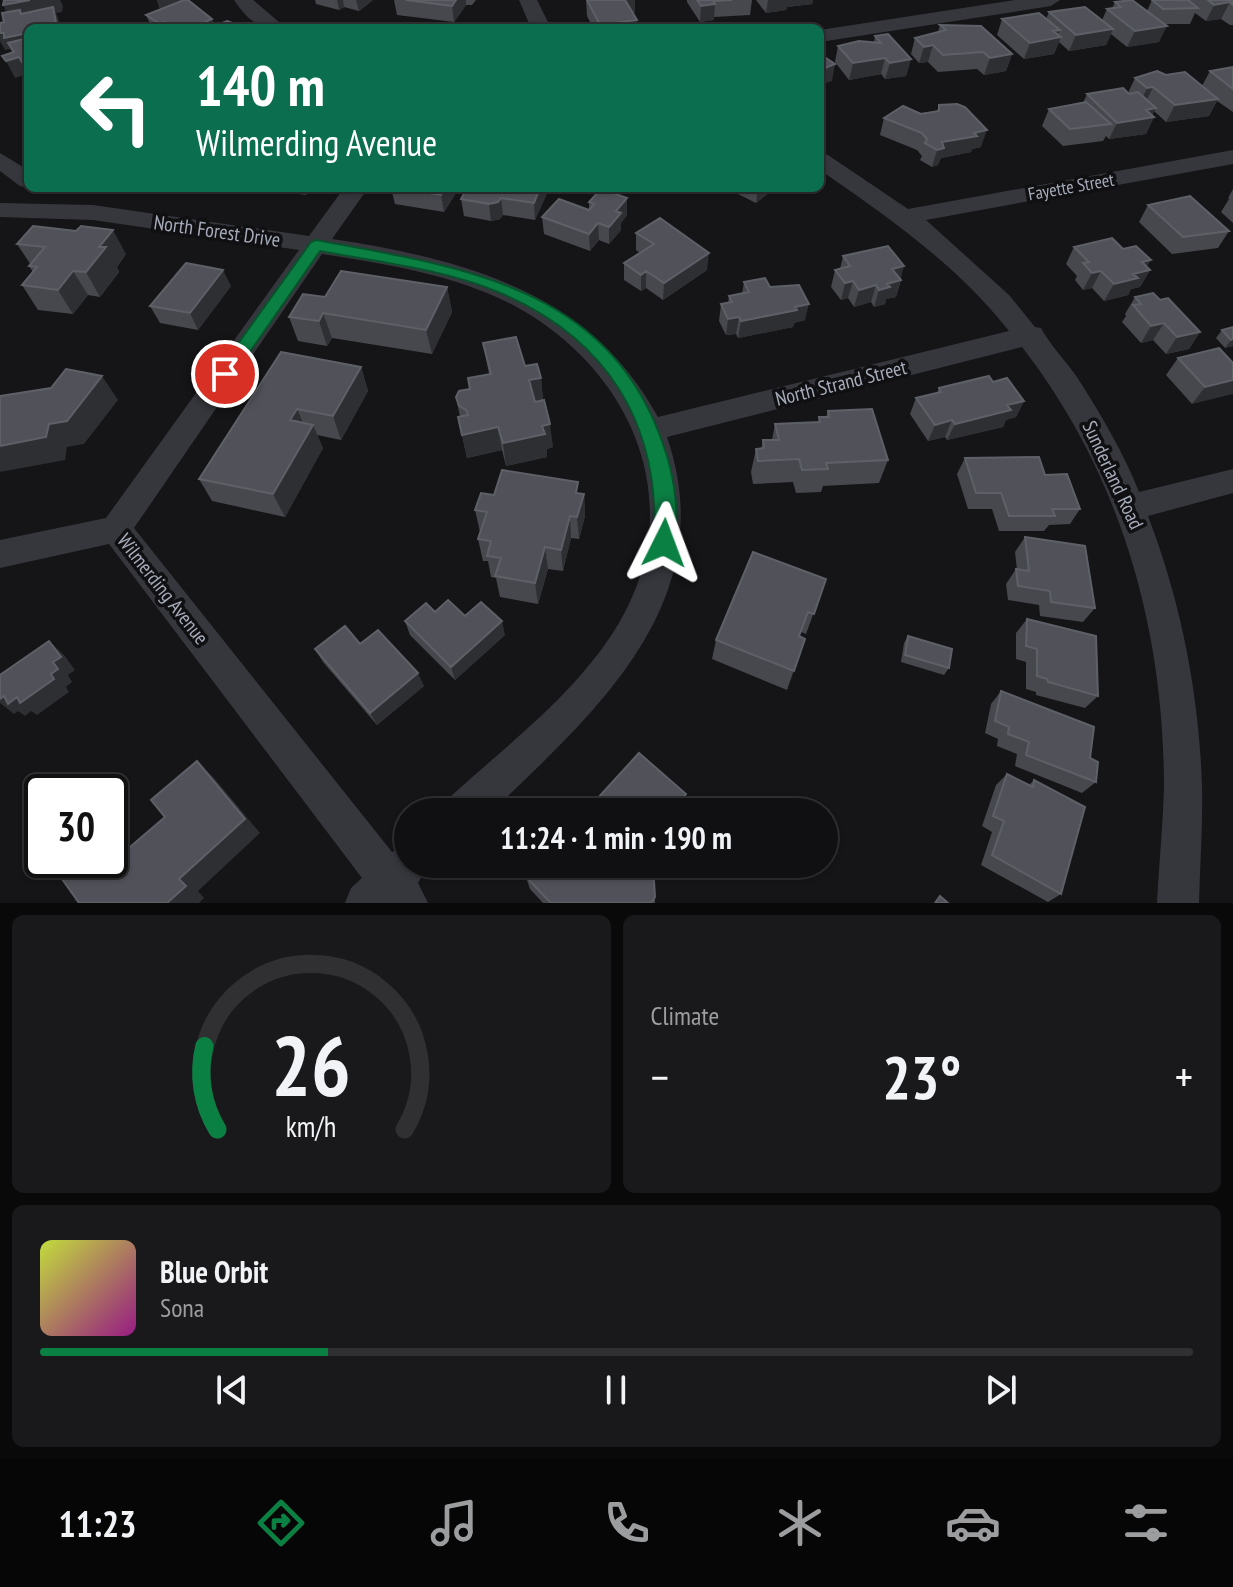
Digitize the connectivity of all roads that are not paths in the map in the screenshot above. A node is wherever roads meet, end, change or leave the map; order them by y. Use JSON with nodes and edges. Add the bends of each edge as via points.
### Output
{"nodes":[{"id":1,"x":243,"y":0,"type":"edge"},
{"id":2,"x":528,"y":0,"type":"edge"},
{"id":3,"x":1051,"y":0,"type":"edge"},
{"id":4,"x":1027,"y":2,"type":"edge"},
{"id":5,"x":270,"y":24,"type":"edge"},
{"id":6,"x":539,"y":24,"type":"edge"},
{"id":7,"x":824,"y":35,"type":"edge"},
{"id":8,"x":1233,"y":157,"type":"edge"},
{"id":9,"x":0,"y":160,"type":"edge"},
{"id":10,"x":824,"y":163,"type":"edge"},
{"id":11,"x":24,"y":178,"type":"edge"},
{"id":12,"x":45,"y":192,"type":"edge"},
{"id":13,"x":353,"y":192,"type":"edge"},
{"id":14,"x":75,"y":209,"type":"junction"},
{"id":15,"x":0,"y":210,"type":"edge"},
{"id":16,"x":909,"y":216,"type":"junction"},
{"id":17,"x":316,"y":245,"type":"junction"},
{"id":18,"x":1031,"y":335,"type":"junction"},
{"id":19,"x":650,"y":430,"type":"junction"},
{"id":20,"x":1233,"y":481,"type":"edge"},
{"id":21,"x":1132,"y":507,"type":"junction"},
{"id":22,"x":116,"y":529,"type":"junction"},
{"id":23,"x":0,"y":554,"type":"edge"},
{"id":24,"x":478,"y":798,"type":"edge"},
{"id":25,"x":393,"y":888,"type":"edge"},
{"id":26,"x":1178,"y":903,"type":"edge"}],
"edges":[{"from":1,"to":5,"type":"street"},
{"from":2,"to":6,"type":"street"},
{"from":3,"to":4,"type":"street"},
{"from":4,"to":7,"type":"street"},
{"from":8,"to":16,"type":"street","name":"Fayette Street"},
{"from":9,"to":11,"type":"street"},
{"from":10,"to":16,"type":"street","name":"Sunderland Road"},
{"from":12,"to":14,"type":"street","name":"North Forest Drive"},
{"from":13,"to":17,"type":"street","name":"Wilmerding Avenue"},
{"from":14,"to":15,"type":"street","name":"North Forest Drive"},
{"from":14,"to":17,"type":"street","name":"North Forest Drive"},
{"from":16,"to":18,"type":"street","name":"Sunderland Road","via":[[961,260]]},
{"from":17,"to":19,"type":"street","name":"North Forest Drive","via":[[461,274],[542,307],[605,358]]},
{"from":17,"to":22,"type":"street","name":"Wilmerding Avenue"},
{"from":18,"to":19,"type":"street","name":"North Strand Street"},
{"from":18,"to":21,"type":"street","name":"Sunderland Road","via":[[1072,391]]},
{"from":19,"to":24,"type":"street","name":"North Forest Drive","via":[[666,502],[664,543],[650,594],[626,642],[592,688]]},
{"from":20,"to":21,"type":"street"},
{"from":21,"to":26,"type":"street","name":"Sunderland Road","via":[[1158,585],[1184,748],[1185,832]]},
{"from":22,"to":23,"type":"street"},
{"from":22,"to":25,"type":"street","name":"Wilmerding Avenue"}]}
